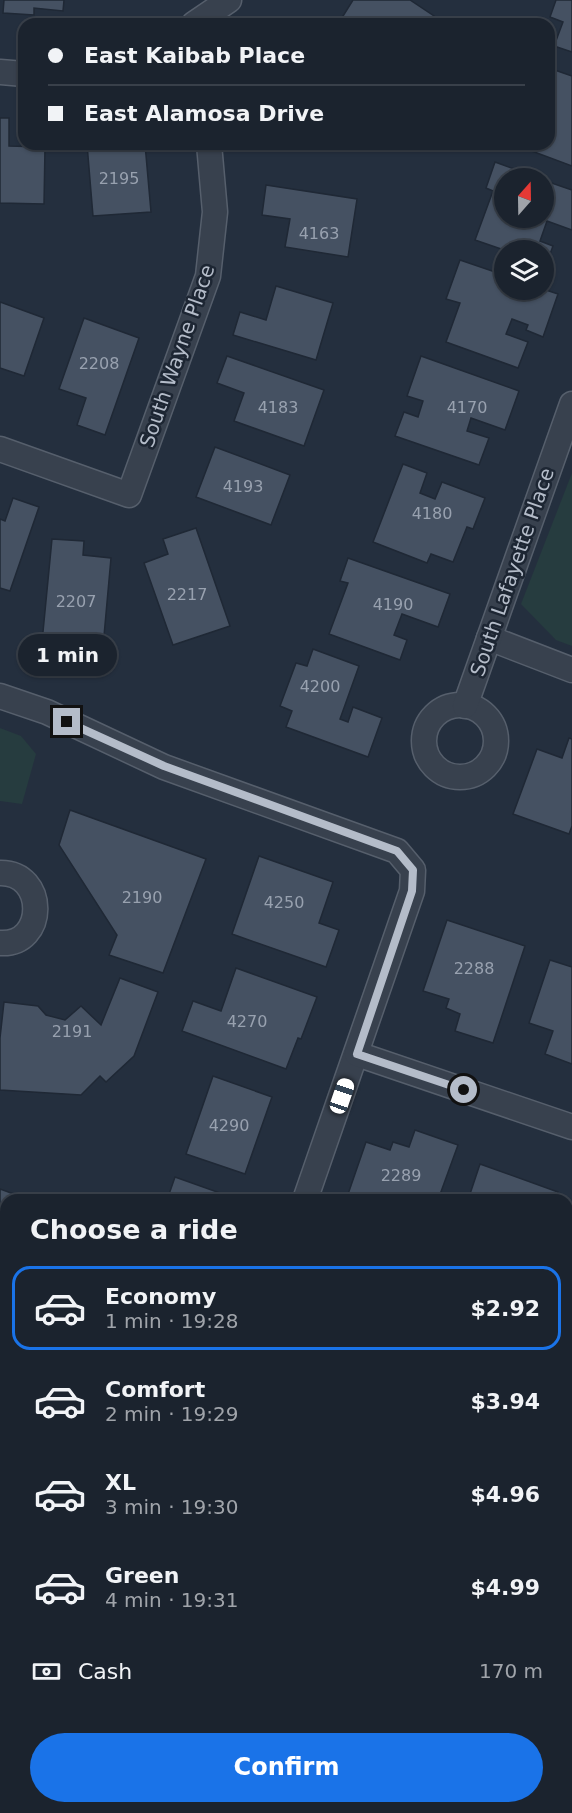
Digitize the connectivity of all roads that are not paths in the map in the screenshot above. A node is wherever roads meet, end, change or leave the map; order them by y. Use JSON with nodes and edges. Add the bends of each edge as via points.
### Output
{"nodes":[{"id":1,"x":229,"y":0,"type":"edge"},
{"id":2,"x":203,"y":18,"type":"edge"},
{"id":3,"x":0,"y":72,"type":"edge"},
{"id":4,"x":18,"y":74,"type":"edge"},
{"id":5,"x":210,"y":150,"type":"edge"},
{"id":6,"x":572,"y":404,"type":"edge"},
{"id":7,"x":0,"y":449,"type":"edge"},
{"id":8,"x":489,"y":638,"type":"junction"},
{"id":9,"x":572,"y":670,"type":"edge"},
{"id":10,"x":0,"y":696,"type":"edge"},
{"id":11,"x":465,"y":706,"type":"dead end"},
{"id":12,"x":0,"y":873,"type":"edge"},
{"id":13,"x":0,"y":943,"type":"edge"},
{"id":14,"x":357,"y":1054,"type":"junction"},
{"id":15,"x":572,"y":1126,"type":"edge"},
{"id":16,"x":307,"y":1194,"type":"edge"}],
"edges":[{"from":1,"to":2,"type":"street"},
{"from":3,"to":4,"type":"street"},
{"from":5,"to":7,"type":"street","name":"South Wayne Place","via":[[215,212],[208,276],[129,495]]},
{"from":6,"to":8,"type":"street","name":"South Lafayette Place"},
{"from":8,"to":9,"type":"street"},
{"from":8,"to":11,"type":"street","name":"South Lafayette Place"},
{"from":10,"to":14,"type":"street","via":[[47,712],[164,766],[397,851],[413,870],[412,891]]},
{"from":12,"to":13,"type":"street","via":[[18,877],[27,884],[37,904],[26,935]]},
{"from":14,"to":15,"type":"street"},
{"from":14,"to":16,"type":"street"}]}
